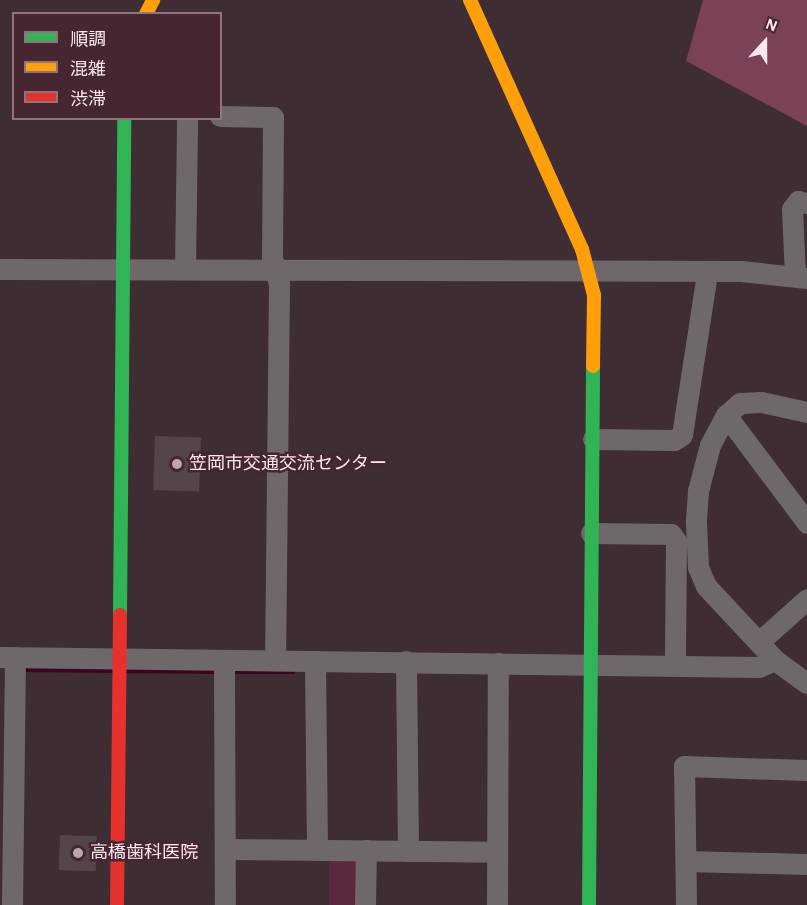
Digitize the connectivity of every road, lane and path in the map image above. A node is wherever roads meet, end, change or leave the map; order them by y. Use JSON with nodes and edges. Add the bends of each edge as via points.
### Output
{"nodes":[{"id":1,"x":470,"y":0,"type":"edge"},
{"id":2,"x":222,"y":116,"type":"edge"},
{"id":3,"x":124,"y":120,"type":"edge"},
{"id":4,"x":187,"y":120,"type":"edge"},
{"id":5,"x":807,"y":203,"type":"edge"},
{"id":6,"x":0,"y":268,"type":"edge"},
{"id":7,"x":185,"y":269,"type":"junction"},
{"id":8,"x":121,"y":270,"type":"junction"},
{"id":9,"x":277,"y":272,"type":"junction"},
{"id":10,"x":707,"y":273,"type":"junction"},
{"id":11,"x":590,"y":274,"type":"junction"},
{"id":12,"x":801,"y":276,"type":"edge"},
{"id":13,"x":807,"y":412,"type":"edge"},
{"id":14,"x":726,"y":415,"type":"junction"},
{"id":15,"x":593,"y":439,"type":"junction"},
{"id":16,"x":807,"y":523,"type":"edge"},
{"id":17,"x":591,"y":532,"type":"junction"},
{"id":18,"x":807,"y":599,"type":"edge"},
{"id":19,"x":759,"y":642,"type":"junction"},
{"id":20,"x":8,"y":657,"type":"edge"},
{"id":21,"x":120,"y":658,"type":"junction"},
{"id":22,"x":224,"y":660,"type":"junction"},
{"id":23,"x":275,"y":660,"type":"junction"},
{"id":24,"x":774,"y":660,"type":"junction"},
{"id":25,"x":315,"y":661,"type":"junction"},
{"id":26,"x":406,"y":661,"type":"junction"},
{"id":27,"x":498,"y":663,"type":"junction"},
{"id":28,"x":590,"y":664,"type":"junction"},
{"id":29,"x":675,"y":665,"type":"junction"},
{"id":30,"x":807,"y":683,"type":"edge"},
{"id":31,"x":7,"y":760,"type":"edge"},
{"id":32,"x":807,"y":770,"type":"edge"},
{"id":33,"x":226,"y":849,"type":"junction"},
{"id":34,"x":317,"y":850,"type":"junction"},
{"id":35,"x":366,"y":850,"type":"junction"},
{"id":36,"x":408,"y":851,"type":"junction"},
{"id":37,"x":498,"y":852,"type":"junction"},
{"id":38,"x":6,"y":855,"type":"edge"},
{"id":39,"x":686,"y":861,"type":"junction"},
{"id":40,"x":807,"y":864,"type":"edge"},
{"id":41,"x":12,"y":905,"type":"edge"},
{"id":42,"x":117,"y":905,"type":"edge"},
{"id":43,"x":225,"y":905,"type":"edge"},
{"id":44,"x":365,"y":905,"type":"edge"},
{"id":45,"x":497,"y":905,"type":"edge"},
{"id":46,"x":589,"y":905,"type":"edge"},
{"id":47,"x":686,"y":905,"type":"edge"}],
"edges":[{"from":1,"to":11,"type":"street"},
{"from":2,"to":9,"type":"street","via":[[273,117],[272,258]]},
{"from":3,"to":8,"type":"street"},
{"from":4,"to":7,"type":"street"},
{"from":5,"to":12,"type":"street","via":[[798,201],[792,209]]},
{"from":6,"to":8,"type":"street"},
{"from":7,"to":8,"type":"street"},
{"from":7,"to":9,"type":"street"},
{"from":8,"to":21,"type":"street"},
{"from":9,"to":11,"type":"street"},
{"from":9,"to":23,"type":"street"},
{"from":10,"to":11,"type":"street"},
{"from":10,"to":12,"type":"street"},
{"from":10,"to":15,"type":"street","via":[[682,435],[674,440]]},
{"from":11,"to":15,"type":"street","via":[[594,296]]},
{"from":13,"to":14,"type":"street","via":[[761,402],[740,404]]},
{"from":14,"to":16,"type":"street"},
{"from":14,"to":19,"type":"street","via":[[716,427],[698,491],[698,567],[706,586]]},
{"from":15,"to":17,"type":"street"},
{"from":17,"to":28,"type":"street"},
{"from":17,"to":29,"type":"street","via":[[671,534],[676,541]]},
{"from":18,"to":19,"type":"street"},
{"from":19,"to":24,"type":"street"},
{"from":20,"to":21,"type":"street"},
{"from":20,"to":31,"type":"street"},
{"from":21,"to":22,"type":"street"},
{"from":21,"to":42,"type":"street"},
{"from":22,"to":23,"type":"street"},
{"from":22,"to":33,"type":"street"},
{"from":23,"to":25,"type":"street"},
{"from":24,"to":29,"type":"street","via":[[759,667]]},
{"from":24,"to":30,"type":"street"},
{"from":25,"to":26,"type":"street"},
{"from":25,"to":34,"type":"street"},
{"from":26,"to":27,"type":"street"},
{"from":26,"to":36,"type":"street"},
{"from":27,"to":28,"type":"street"},
{"from":27,"to":37,"type":"street"},
{"from":28,"to":29,"type":"street"},
{"from":28,"to":46,"type":"street"},
{"from":31,"to":38,"type":"street"},
{"from":32,"to":39,"type":"street","via":[[684,766]]},
{"from":33,"to":34,"type":"street"},
{"from":33,"to":43,"type":"street"},
{"from":34,"to":35,"type":"street"},
{"from":35,"to":36,"type":"street"},
{"from":35,"to":44,"type":"street"},
{"from":36,"to":37,"type":"street"},
{"from":37,"to":45,"type":"street"},
{"from":38,"to":41,"type":"street"},
{"from":39,"to":40,"type":"street"},
{"from":39,"to":47,"type":"street"}]}
